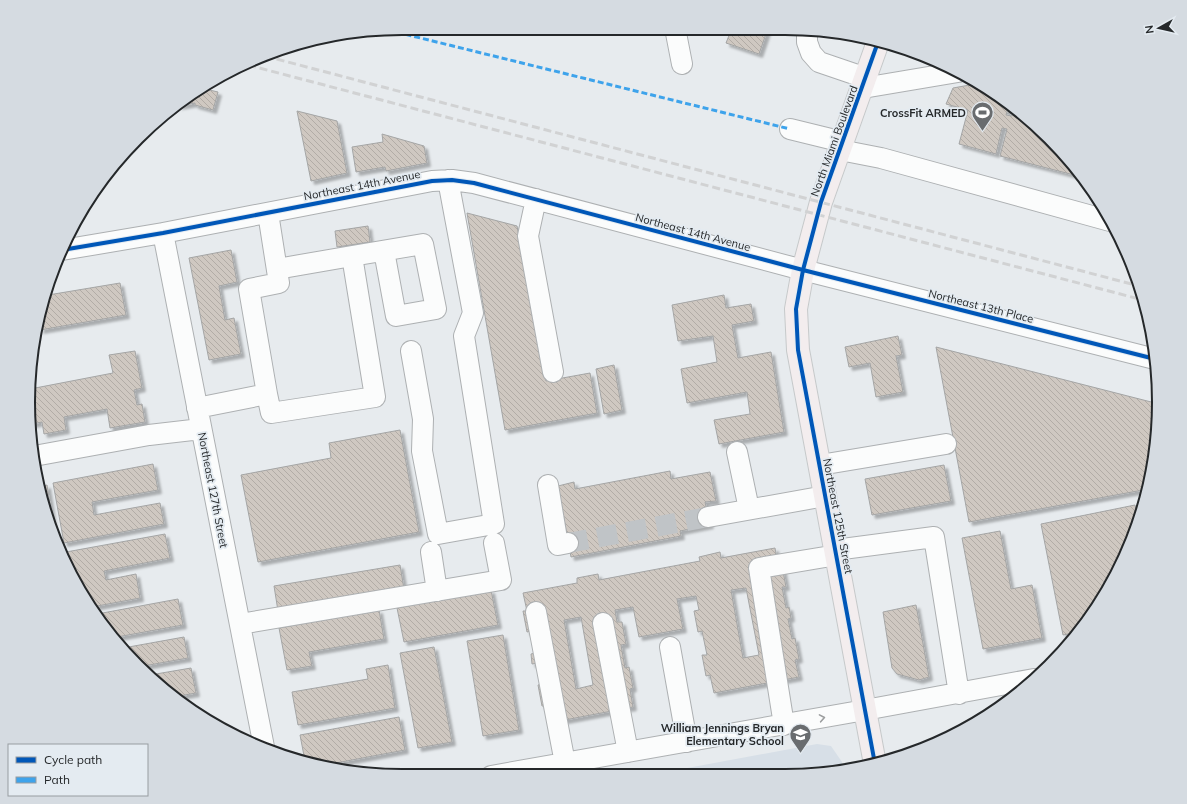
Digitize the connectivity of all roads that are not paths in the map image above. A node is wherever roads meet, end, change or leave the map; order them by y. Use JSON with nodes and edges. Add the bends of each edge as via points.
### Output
{"nodes":[{"id":1,"x":676,"y":35,"type":"edge"},
{"id":2,"x":807,"y":36,"type":"edge"},
{"id":3,"x":876,"y":47,"type":"edge"},
{"id":4,"x":682,"y":64,"type":"dead end"},
{"id":5,"x":947,"y":73,"type":"edge"},
{"id":6,"x":865,"y":83,"type":"junction"},
{"id":7,"x":790,"y":129,"type":"dead end"},
{"id":8,"x":842,"y":146,"type":"junction"},
{"id":9,"x":448,"y":180,"type":"junction"},
{"id":10,"x":536,"y":199,"type":"junction"},
{"id":11,"x":268,"y":212,"type":"junction"},
{"id":12,"x":1103,"y":219,"type":"edge"},
{"id":13,"x":163,"y":233,"type":"junction"},
{"id":14,"x":69,"y":249,"type":"edge"},
{"id":15,"x":384,"y":251,"type":"dead end"},
{"id":16,"x":352,"y":256,"type":"junction"},
{"id":17,"x":277,"y":269,"type":"junction"},
{"id":18,"x":803,"y":270,"type":"junction"},
{"id":19,"x":411,"y":351,"type":"dead end"},
{"id":20,"x":1149,"y":358,"type":"edge"},
{"id":21,"x":553,"y":372,"type":"dead end"},
{"id":22,"x":267,"y":394,"type":"junction"},
{"id":23,"x":198,"y":408,"type":"junction"},
{"id":24,"x":201,"y":429,"type":"junction"},
{"id":25,"x":946,"y":444,"type":"dead end"},
{"id":26,"x":738,"y":452,"type":"dead end"},
{"id":27,"x":39,"y":455,"type":"edge"},
{"id":28,"x":820,"y":465,"type":"junction"},
{"id":29,"x":548,"y":485,"type":"dead end"},
{"id":30,"x":825,"y":496,"type":"junction"},
{"id":31,"x":748,"y":510,"type":"junction"},
{"id":32,"x":708,"y":517,"type":"tunnel mouth"},
{"id":33,"x":494,"y":543,"type":"dead end"},
{"id":34,"x":568,"y":543,"type":"tunnel mouth"},
{"id":35,"x":431,"y":552,"type":"dead end"},
{"id":36,"x":836,"y":553,"type":"junction"},
{"id":37,"x":437,"y":591,"type":"junction"},
{"id":38,"x":536,"y":612,"type":"dead end"},
{"id":39,"x":603,"y":623,"type":"dead end"},
{"id":40,"x":240,"y":624,"type":"junction"},
{"id":41,"x":670,"y":647,"type":"dead end"},
{"id":42,"x":1023,"y":681,"type":"edge"},
{"id":43,"x":959,"y":694,"type":"junction"},
{"id":44,"x":866,"y":710,"type":"junction"},
{"id":45,"x":784,"y":724,"type":"junction"},
{"id":46,"x":263,"y":741,"type":"edge"},
{"id":47,"x":687,"y":742,"type":"junction"},
{"id":48,"x":628,"y":752,"type":"junction"},
{"id":49,"x":874,"y":758,"type":"edge"},
{"id":50,"x":565,"y":763,"type":"junction"},
{"id":51,"x":531,"y":769,"type":"edge"}],
"edges":[{"from":1,"to":4,"type":"street"},
{"from":2,"to":6,"type":"street","via":[[811,53],[819,62]]},
{"from":3,"to":6,"type":"main road","name":"North Miami Boulevard"},
{"from":5,"to":6,"type":"street"},
{"from":6,"to":8,"type":"main road","name":"North Miami Boulevard"},
{"from":7,"to":8,"type":"street"},
{"from":8,"to":12,"type":"street"},
{"from":8,"to":18,"type":"main road","name":"North Miami Boulevard","via":[[822,202]]},
{"from":9,"to":10,"type":"street","name":"Northeast 14th Avenue","via":[[474,183]]},
{"from":9,"to":11,"type":"street","name":"Northeast 14th Avenue"},
{"from":9,"to":19,"type":"street","via":[[473,313],[464,336],[494,524],[438,534],[422,451],[423,419]]},
{"from":10,"to":18,"type":"street","name":"Northeast 14th Avenue"},
{"from":10,"to":21,"type":"street","via":[[528,236]]},
{"from":11,"to":13,"type":"street","name":"Northeast 14th Avenue"},
{"from":11,"to":17,"type":"street"},
{"from":13,"to":14,"type":"street","name":"Northeast 14th Avenue"},
{"from":13,"to":23,"type":"street","name":"Northeast 127th Street"},
{"from":15,"to":16,"type":"street"},
{"from":16,"to":17,"type":"street"},
{"from":16,"to":22,"type":"street","via":[[375,397],[271,413]]},
{"from":17,"to":22,"type":"street","via":[[279,283],[249,289]]},
{"from":18,"to":20,"type":"street","name":"Northeast 13th Place"},
{"from":18,"to":28,"type":"main road","name":"Northeast 125th Street","via":[[796,309],[798,350]]},
{"from":22,"to":23,"type":"street"},
{"from":23,"to":24,"type":"street","name":"Northeast 127th Street"},
{"from":24,"to":27,"type":"street","via":[[149,435]]},
{"from":24,"to":40,"type":"street","name":"Northeast 127th Street"},
{"from":25,"to":28,"type":"street"},
{"from":26,"to":31,"type":"street"},
{"from":28,"to":30,"type":"main road","name":"Northeast 125th Street"},
{"from":29,"to":34,"type":"street","via":[[558,545]]},
{"from":30,"to":31,"type":"street"},
{"from":30,"to":36,"type":"main road","name":"Northeast 125th Street"},
{"from":31,"to":32,"type":"street"},
{"from":33,"to":37,"type":"street","via":[[501,580]]},
{"from":35,"to":37,"type":"street"},
{"from":36,"to":43,"type":"street","via":[[934,537]]},
{"from":36,"to":44,"type":"main road","name":"Northeast 125th Street"},
{"from":36,"to":45,"type":"street","via":[[759,568]]},
{"from":37,"to":40,"type":"street"},
{"from":38,"to":50,"type":"street"},
{"from":39,"to":48,"type":"street"},
{"from":40,"to":46,"type":"street","name":"Northeast 127th Street"},
{"from":41,"to":47,"type":"street"},
{"from":42,"to":43,"type":"street"},
{"from":43,"to":44,"type":"street"},
{"from":45,"to":44,"type":"street","one_way":true},
{"from":44,"to":49,"type":"main road","name":"Northeast 125th Street"},
{"from":45,"to":47,"type":"street"},
{"from":47,"to":48,"type":"street"},
{"from":48,"to":50,"type":"street"},
{"from":50,"to":51,"type":"street"}]}
